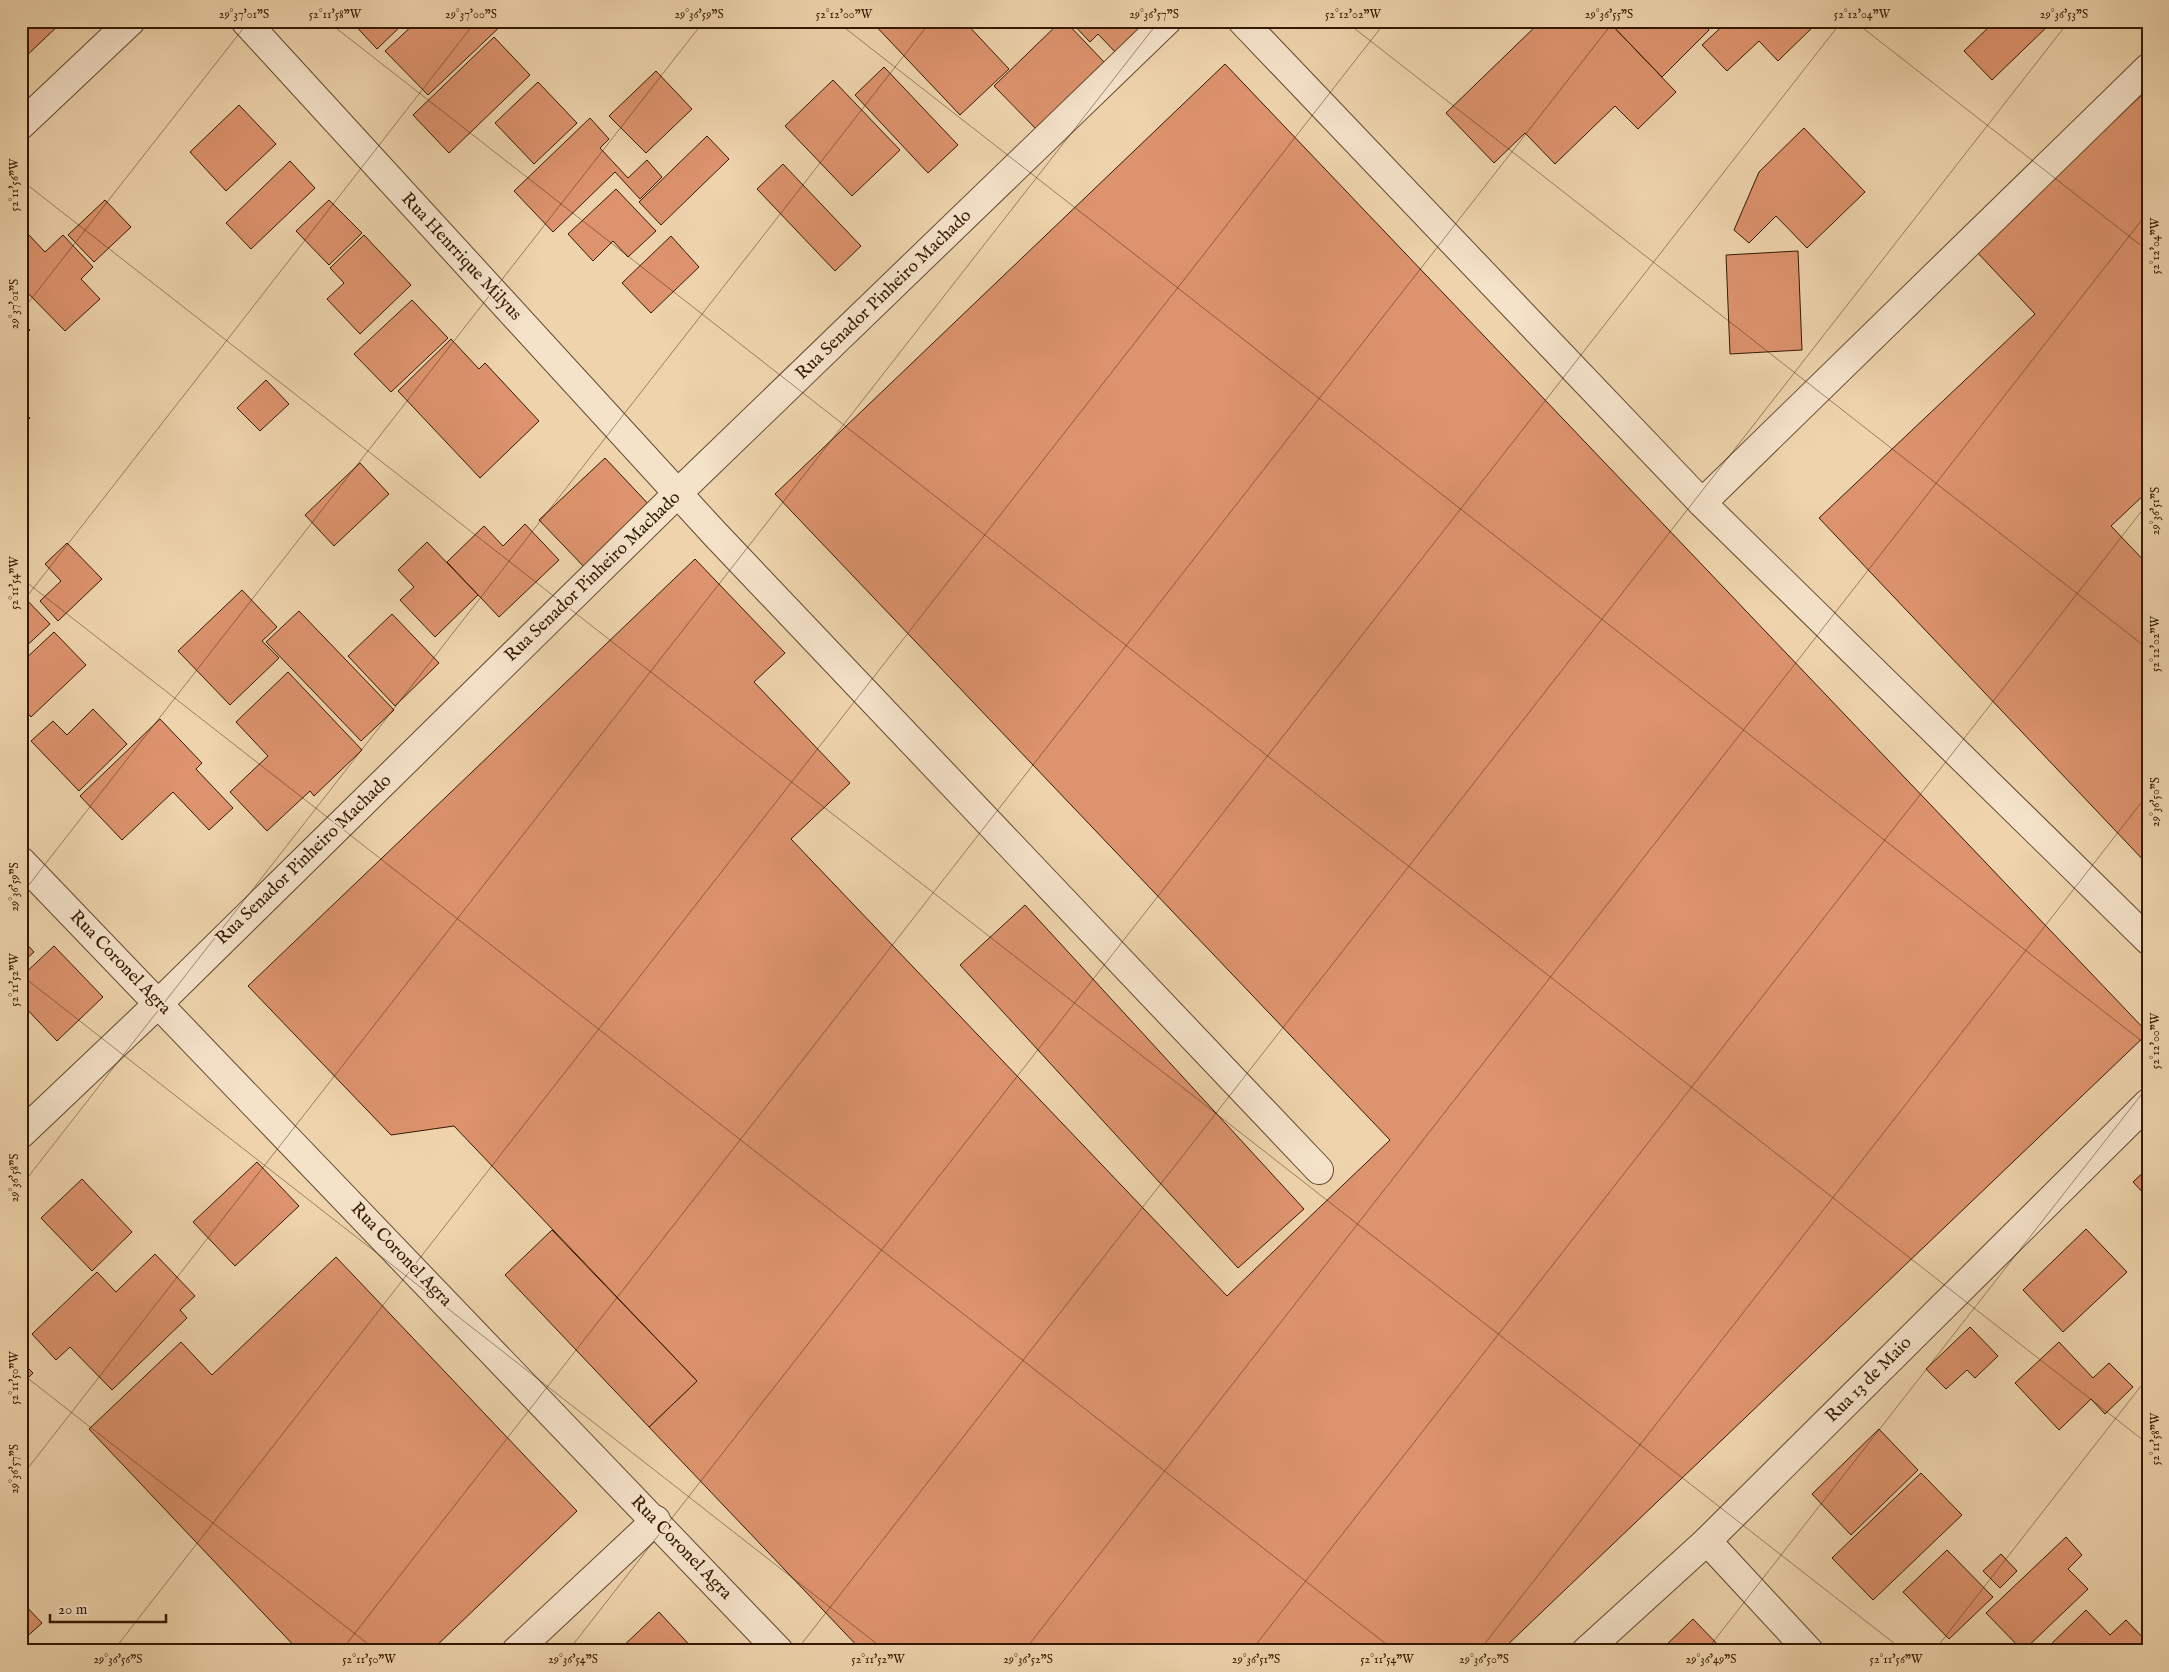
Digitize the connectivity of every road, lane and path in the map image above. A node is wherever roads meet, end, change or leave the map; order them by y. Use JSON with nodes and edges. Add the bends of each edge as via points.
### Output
{"nodes":[{"id":1,"x":132,"y":21,"type":"edge"},
{"id":2,"x":244,"y":21,"type":"edge"},
{"id":3,"x":1167,"y":21,"type":"edge"},
{"id":4,"x":1242,"y":21,"type":"edge"},
{"id":5,"x":2148,"y":68,"type":"edge"},
{"id":6,"x":21,"y":125,"type":"edge"},
{"id":7,"x":678,"y":493,"type":"junction"},
{"id":8,"x":1702,"y":503,"type":"junction"},
{"id":9,"x":21,"y":861,"type":"edge"},
{"id":10,"x":2148,"y":940,"type":"edge"},
{"id":11,"x":159,"y":1003,"type":"junction"},
{"id":12,"x":2148,"y":1103,"type":"edge"},
{"id":13,"x":21,"y":1134,"type":"edge"},
{"id":14,"x":1319,"y":1170,"type":"dead end"},
{"id":15,"x":656,"y":1520,"type":"junction"},
{"id":16,"x":1707,"y":1541,"type":"junction"},
{"id":17,"x":516,"y":1651,"type":"edge"},
{"id":18,"x":779,"y":1651,"type":"edge"},
{"id":19,"x":1586,"y":1651,"type":"edge"},
{"id":20,"x":1809,"y":1651,"type":"edge"}],
"edges":[{"from":1,"to":6,"type":"street"},
{"from":2,"to":7,"type":"street","name":"Rua Henrrique Milyus"},
{"from":3,"to":7,"type":"street","name":"Rua Senador Pinheiro Machado"},
{"from":4,"to":8,"type":"street"},
{"from":5,"to":8,"type":"street"},
{"from":7,"to":11,"type":"street","name":"Rua Senador Pinheiro Machado"},
{"from":7,"to":14,"type":"street","name":"Rua Henrrique Milyus"},
{"from":8,"to":10,"type":"street"},
{"from":9,"to":11,"type":"street","name":"Rua Coronel Agra"},
{"from":11,"to":13,"type":"street","name":"Rua Senador Pinheiro Machado"},
{"from":11,"to":15,"type":"street","name":"Rua Coronel Agra"},
{"from":12,"to":16,"type":"street","name":"Rua 13 de Maio"},
{"from":15,"to":17,"type":"street"},
{"from":15,"to":18,"type":"street","name":"Rua Coronel Agra"},
{"from":16,"to":19,"type":"street","name":"Rua 13 de Maio"},
{"from":16,"to":20,"type":"street"}]}
